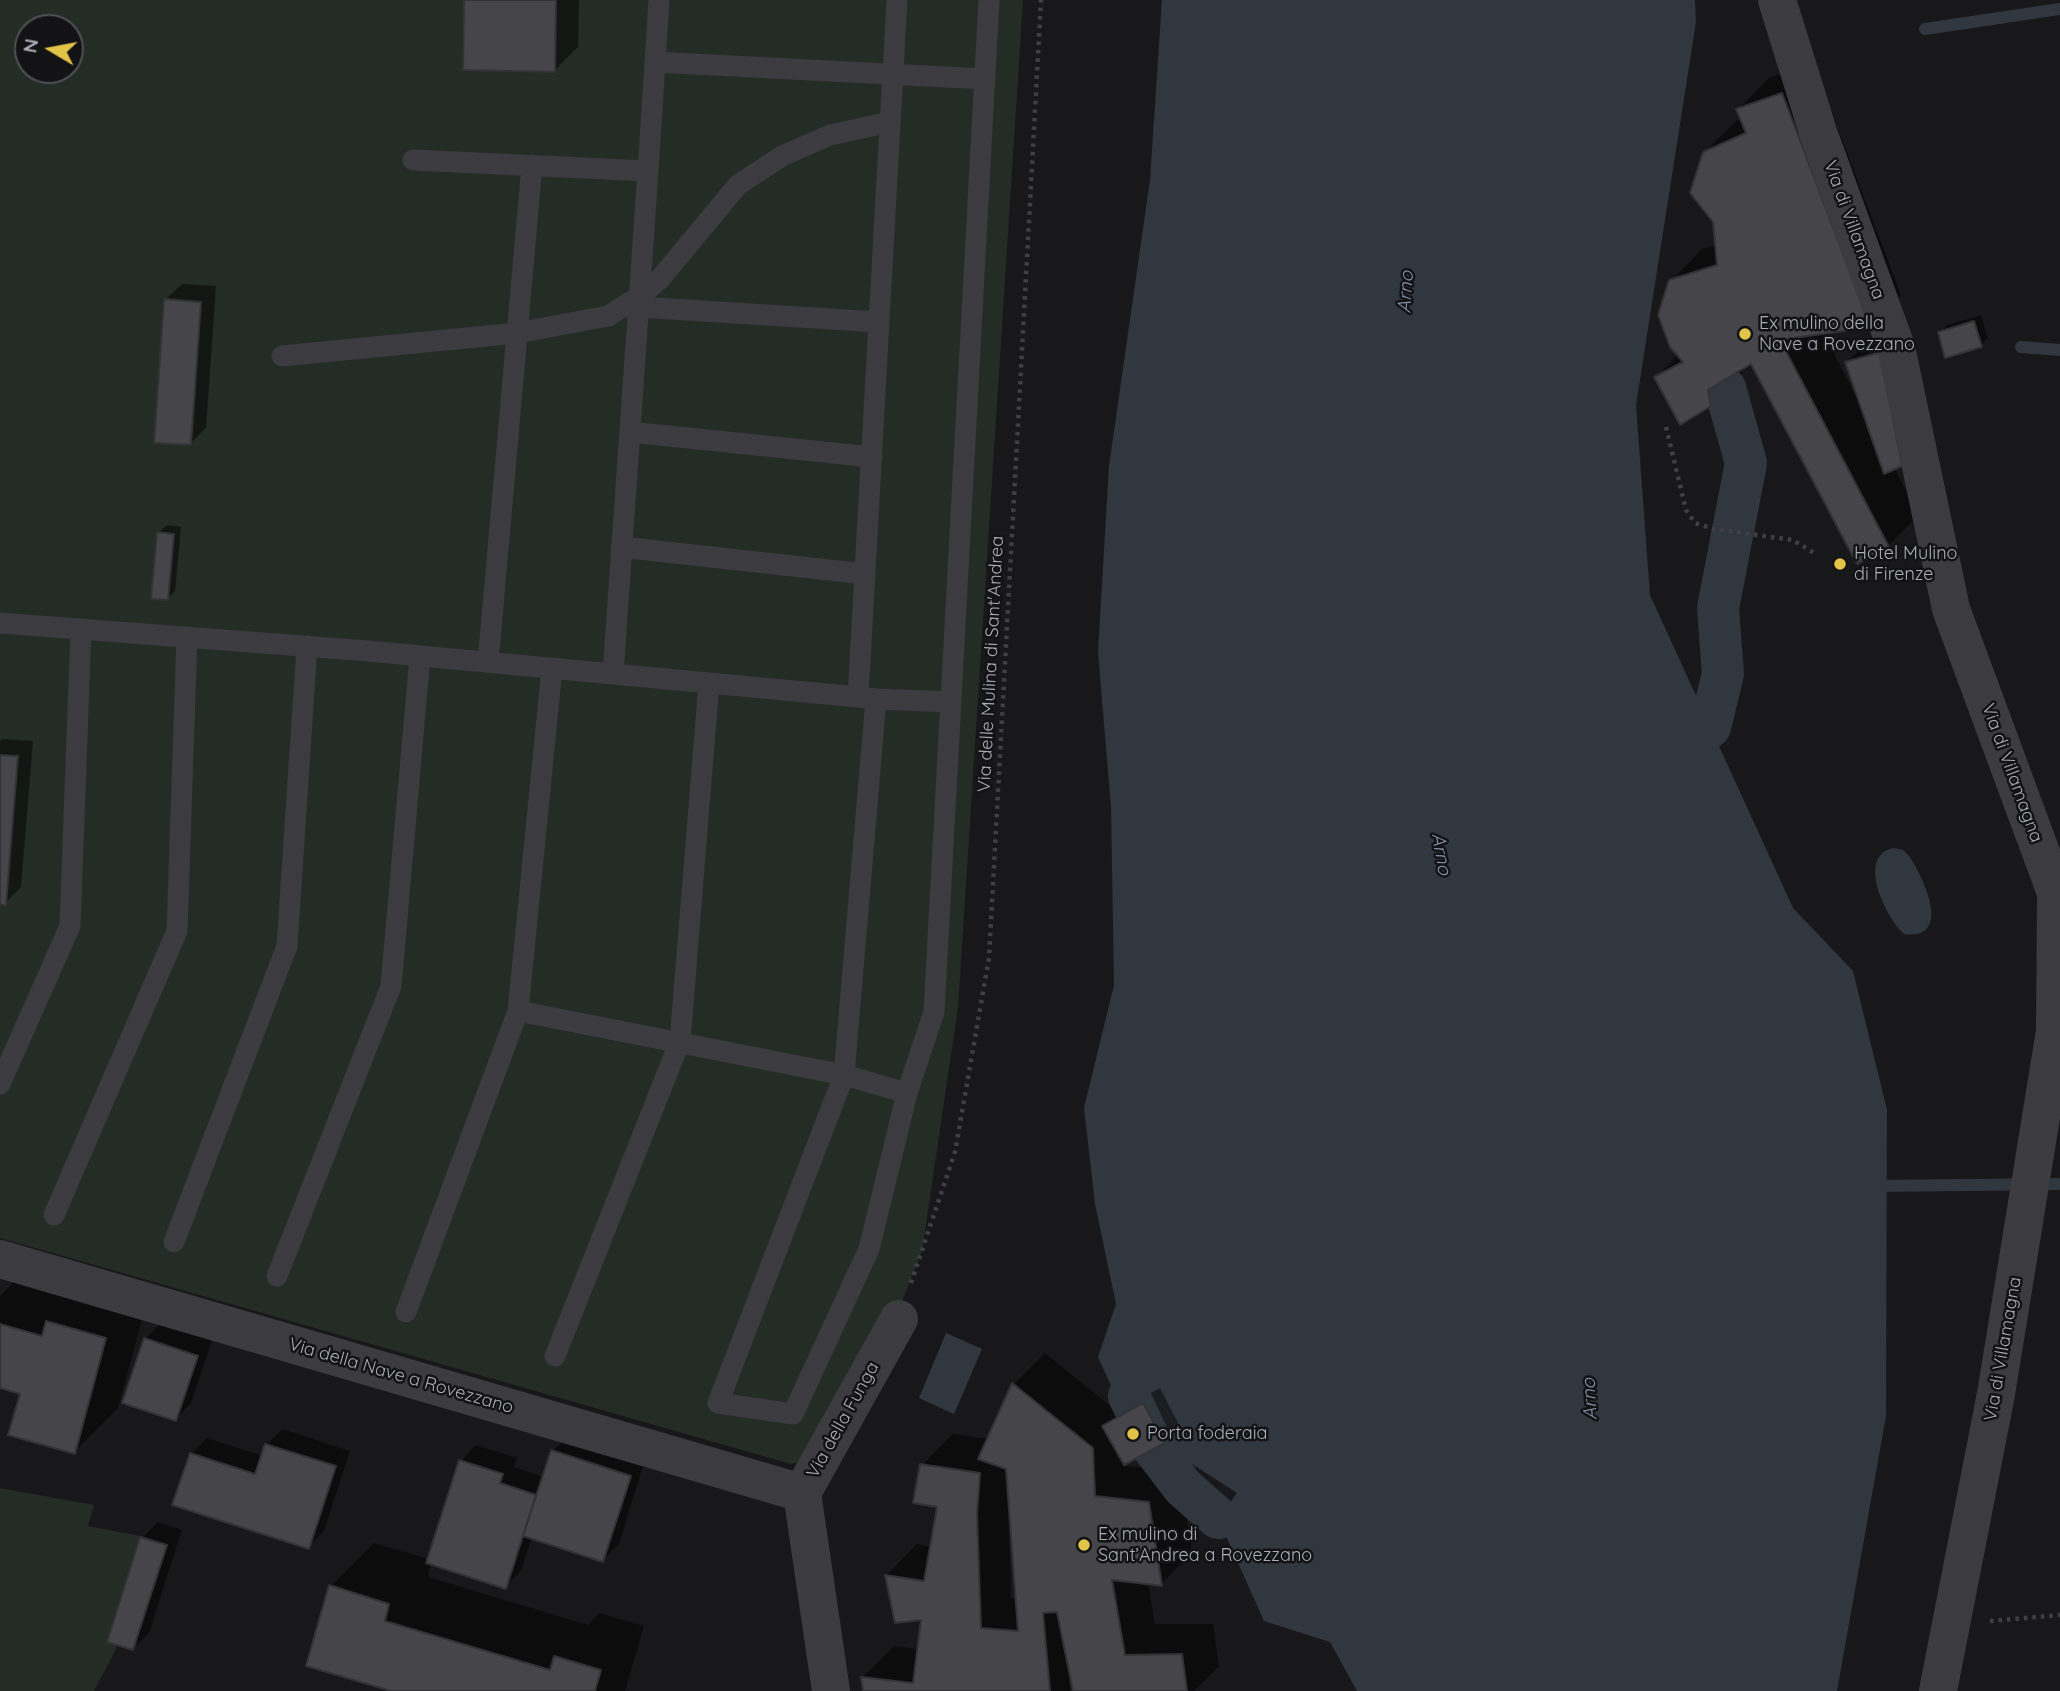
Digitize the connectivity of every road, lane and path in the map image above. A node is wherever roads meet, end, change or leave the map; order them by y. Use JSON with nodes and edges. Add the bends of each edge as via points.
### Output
{"nodes":[{"id":1,"x":659,"y":0,"type":"edge"},
{"id":2,"x":897,"y":0,"type":"edge"},
{"id":3,"x":989,"y":0,"type":"edge"},
{"id":4,"x":1041,"y":0,"type":"edge"},
{"id":5,"x":1777,"y":0,"type":"edge"},
{"id":6,"x":655,"y":62,"type":"junction"},
{"id":7,"x":892,"y":75,"type":"junction"},
{"id":8,"x":985,"y":79,"type":"junction"},
{"id":9,"x":890,"y":122,"type":"junction"},
{"id":10,"x":413,"y":160,"type":"dead end"},
{"id":11,"x":532,"y":165,"type":"junction"},
{"id":12,"x":648,"y":171,"type":"junction"},
{"id":13,"x":639,"y":301,"type":"junction"},
{"id":14,"x":879,"y":322,"type":"junction"},
{"id":15,"x":517,"y":333,"type":"junction"},
{"id":16,"x":282,"y":356,"type":"dead end"},
{"id":17,"x":1666,"y":427,"type":"dead end"},
{"id":18,"x":630,"y":432,"type":"junction"},
{"id":19,"x":872,"y":457,"type":"junction"},
{"id":20,"x":621,"y":547,"type":"junction"},
{"id":21,"x":1814,"y":553,"type":"dead end"},
{"id":22,"x":865,"y":574,"type":"junction"},
{"id":23,"x":0,"y":623,"type":"edge"},
{"id":24,"x":81,"y":629,"type":"junction"},
{"id":25,"x":187,"y":637,"type":"junction"},
{"id":26,"x":307,"y":646,"type":"junction"},
{"id":27,"x":420,"y":656,"type":"junction"},
{"id":28,"x":488,"y":663,"type":"junction"},
{"id":29,"x":552,"y":668,"type":"junction"},
{"id":30,"x":613,"y":674,"type":"junction"},
{"id":31,"x":709,"y":683,"type":"junction"},
{"id":32,"x":867,"y":698,"type":"junction"},
{"id":33,"x":951,"y":702,"type":"junction"},
{"id":34,"x":518,"y":1011,"type":"junction"},
{"id":35,"x":680,"y":1041,"type":"junction"},
{"id":36,"x":844,"y":1075,"type":"junction"},
{"id":37,"x":0,"y":1084,"type":"edge"},
{"id":38,"x":907,"y":1093,"type":"junction"},
{"id":39,"x":54,"y":1215,"type":"dead end"},
{"id":40,"x":174,"y":1242,"type":"dead end"},
{"id":41,"x":0,"y":1259,"type":"edge"},
{"id":42,"x":278,"y":1276,"type":"dead end"},
{"id":43,"x":406,"y":1312,"type":"dead end"},
{"id":44,"x":899,"y":1319,"type":"joint"},
{"id":45,"x":555,"y":1356,"type":"dead end"},
{"id":46,"x":802,"y":1493,"type":"junction"},
{"id":47,"x":2060,"y":1615,"type":"edge"},
{"id":48,"x":1951,"y":1625,"type":"junction"},
{"id":49,"x":831,"y":1691,"type":"edge"},
{"id":50,"x":1938,"y":1691,"type":"edge"}],
"edges":[{"from":1,"to":6,"type":"lane"},
{"from":2,"to":7,"type":"lane"},
{"from":3,"to":8,"type":"lane"},
{"from":4,"to":44,"type":"path","name":"Via delle Mulina di Sant'Andrea","via":[[989,958],[955,1152]]},
{"from":5,"to":48,"type":"street","name":"Via di Villamagna","via":[[1818,132],[1896,347],[1951,609],[2056,893],[2054,1031],[1996,1394]]},
{"from":6,"to":7,"type":"lane"},
{"from":6,"to":12,"type":"lane"},
{"from":7,"to":8,"type":"lane"},
{"from":7,"to":9,"type":"lane"},
{"from":8,"to":33,"type":"lane"},
{"from":9,"to":13,"type":"lane","via":[[830,135],[782,156],[738,185]]},
{"from":9,"to":14,"type":"lane"},
{"from":10,"to":11,"type":"lane"},
{"from":11,"to":12,"type":"lane"},
{"from":11,"to":15,"type":"lane"},
{"from":12,"to":13,"type":"lane"},
{"from":13,"to":14,"type":"lane"},
{"from":13,"to":15,"type":"lane","via":[[608,316]]},
{"from":13,"to":18,"type":"lane"},
{"from":14,"to":19,"type":"lane"},
{"from":15,"to":16,"type":"lane"},
{"from":15,"to":28,"type":"lane"},
{"from":17,"to":21,"type":"path","via":[[1686,510],[1695,523],[1793,540]]},
{"from":18,"to":19,"type":"lane"},
{"from":18,"to":20,"type":"lane"},
{"from":19,"to":22,"type":"lane"},
{"from":20,"to":22,"type":"lane"},
{"from":20,"to":30,"type":"lane"},
{"from":22,"to":32,"type":"lane"},
{"from":23,"to":24,"type":"lane"},
{"from":24,"to":25,"type":"lane"},
{"from":24,"to":37,"type":"lane","via":[[70,926]]},
{"from":25,"to":26,"type":"lane"},
{"from":25,"to":39,"type":"lane","via":[[177,931]]},
{"from":26,"to":27,"type":"lane"},
{"from":26,"to":40,"type":"lane","via":[[287,946]]},
{"from":27,"to":28,"type":"lane"},
{"from":27,"to":42,"type":"lane","via":[[391,986]]},
{"from":28,"to":29,"type":"lane"},
{"from":29,"to":30,"type":"lane"},
{"from":29,"to":34,"type":"lane"},
{"from":30,"to":31,"type":"lane"},
{"from":31,"to":32,"type":"lane"},
{"from":31,"to":35,"type":"lane"},
{"from":32,"to":33,"type":"lane"},
{"from":32,"to":36,"type":"lane"},
{"from":33,"to":38,"type":"lane","via":[[934,1012]]},
{"from":34,"to":35,"type":"lane"},
{"from":34,"to":43,"type":"lane"},
{"from":35,"to":36,"type":"lane"},
{"from":35,"to":45,"type":"lane"},
{"from":36,"to":38,"type":"lane"},
{"from":36,"to":38,"type":"lane","via":[[718,1403],[793,1414],[869,1249]]},
{"from":41,"to":46,"type":"street","name":"Via della Nave a Rovezzano"},
{"from":44,"to":46,"type":"street","name":"Via della Funga"},
{"from":46,"to":49,"type":"street","name":"Via della Funga"},
{"from":47,"to":48,"type":"path"},
{"from":48,"to":50,"type":"street","name":"Via di Villamagna"}]}
